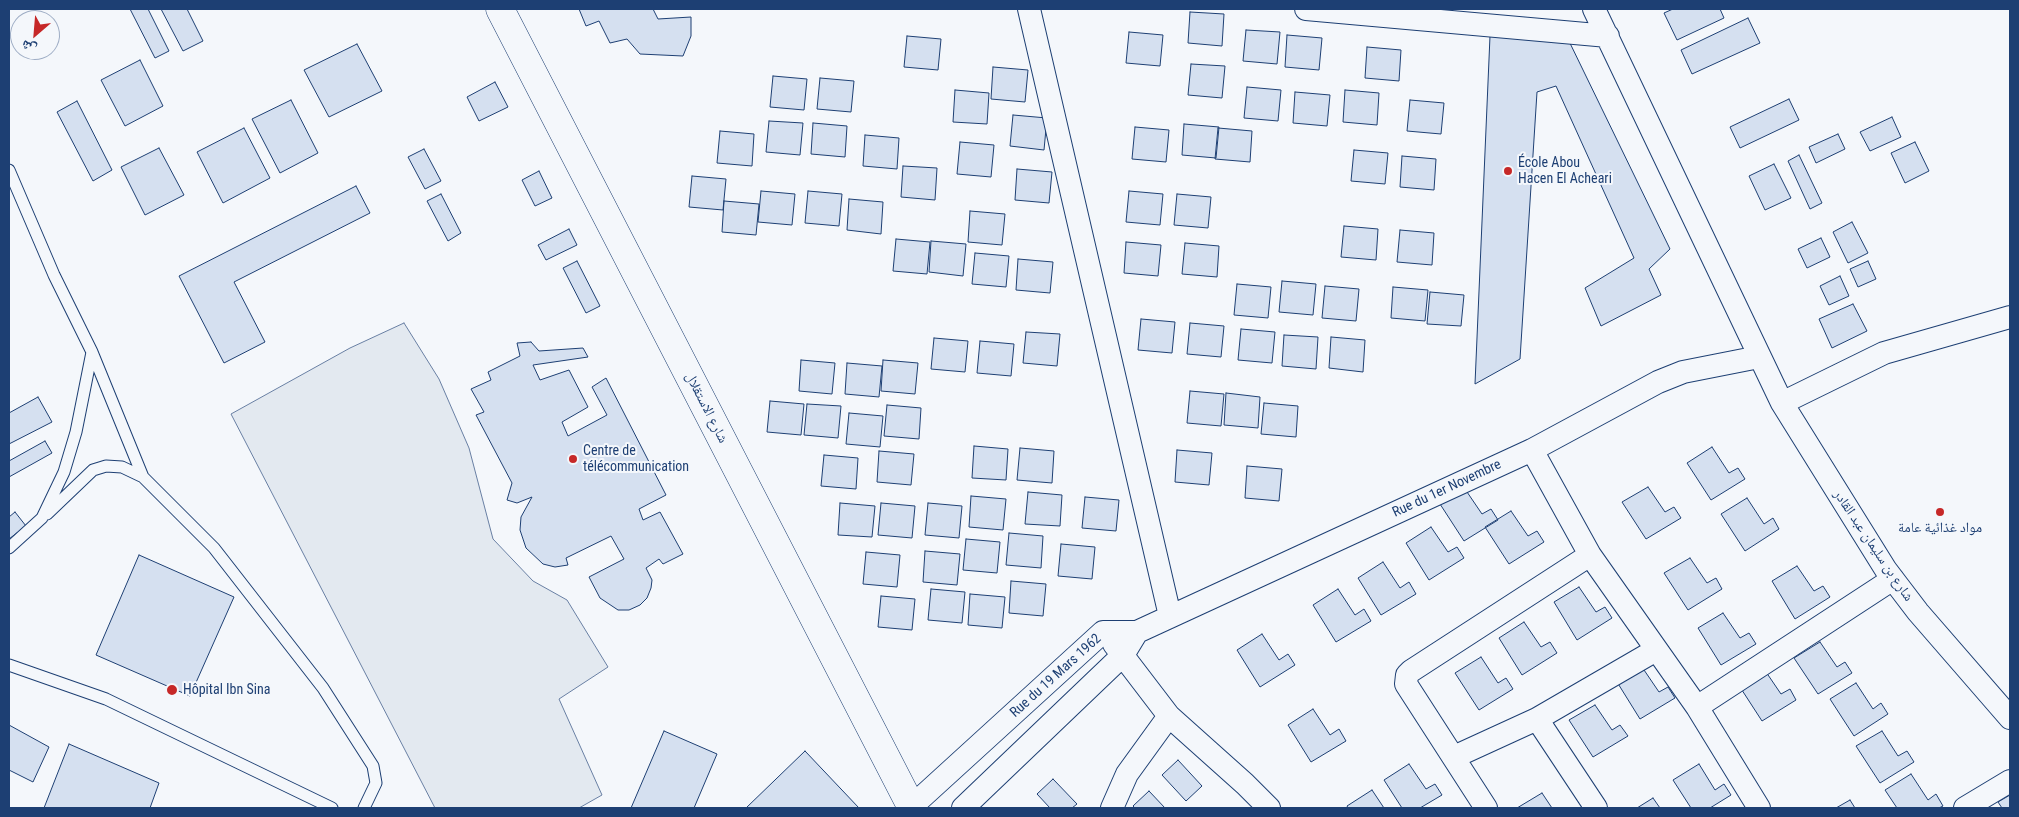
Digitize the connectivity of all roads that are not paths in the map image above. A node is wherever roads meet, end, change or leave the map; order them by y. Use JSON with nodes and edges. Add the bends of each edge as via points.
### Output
{"nodes":[{"id":1,"x":500,"y":9,"type":"edge"},
{"id":2,"x":1029,"y":9,"type":"edge"},
{"id":3,"x":1306,"y":9,"type":"edge"},
{"id":4,"x":1594,"y":9,"type":"edge"},
{"id":5,"x":1608,"y":36,"type":"junction"},
{"id":6,"x":9,"y":170,"type":"edge"},
{"id":7,"x":2010,"y":317,"type":"edge"},
{"id":8,"x":92,"y":352,"type":"junction"},
{"id":9,"x":1759,"y":356,"type":"junction"},
{"id":10,"x":1782,"y":403,"type":"junction"},
{"id":11,"x":1532,"y":450,"type":"junction"},
{"id":12,"x":143,"y":477,"type":"junction"},
{"id":13,"x":42,"y":518,"type":"junction"},
{"id":14,"x":9,"y":548,"type":"edge"},
{"id":15,"x":1590,"y":555,"type":"junction"},
{"id":16,"x":1893,"y":579,"type":"junction"},
{"id":17,"x":1170,"y":616,"type":"junction"},
{"id":18,"x":1103,"y":632,"type":"junction"},
{"id":19,"x":1137,"y":632,"type":"junction"},
{"id":20,"x":1656,"y":650,"type":"junction"},
{"id":21,"x":1123,"y":655,"type":"junction"},
{"id":22,"x":9,"y":665,"type":"edge"},
{"id":23,"x":1697,"y":707,"type":"junction"},
{"id":24,"x":1169,"y":716,"type":"junction"},
{"id":25,"x":1537,"y":718,"type":"junction"},
{"id":26,"x":2010,"y":718,"type":"edge"},
{"id":27,"x":1454,"y":757,"type":"junction"},
{"id":28,"x":2010,"y":781,"type":"edge"},
{"id":29,"x":332,"y":808,"type":"edge"},
{"id":30,"x":364,"y":808,"type":"edge"},
{"id":31,"x":911,"y":808,"type":"edge"},
{"id":32,"x":963,"y":808,"type":"edge"},
{"id":33,"x":1112,"y":808,"type":"edge"},
{"id":34,"x":1268,"y":808,"type":"edge"},
{"id":35,"x":1486,"y":808,"type":"edge"},
{"id":36,"x":1596,"y":808,"type":"edge"},
{"id":37,"x":1759,"y":808,"type":"edge"},
{"id":38,"x":1966,"y":808,"type":"edge"}],
"edges":[{"from":1,"to":31,"type":"street","name":"شارع الاستقلال"},
{"from":2,"to":17,"type":"street"},
{"from":3,"to":5,"type":"street"},
{"from":4,"to":5,"type":"street","name":"شارع بن سليمان عبد القادر"},
{"from":5,"to":9,"type":"street","name":"شارع بن سليمان عبد القادر"},
{"from":6,"to":8,"type":"lane","via":[[54,275]]},
{"from":7,"to":10,"type":"street","via":[[1884,353]]},
{"from":8,"to":12,"type":"lane"},
{"from":8,"to":13,"type":"lane","via":[[76,432],[64,472]]},
{"from":9,"to":10,"type":"street","name":"شارع بن سليمان عبد القادر"},
{"from":9,"to":11,"type":"street","name":"Rue du 1er Novembre","via":[[1683,372],[1658,382]]},
{"from":10,"to":16,"type":"street","name":"شارع بن سليمان عبد القادر"},
{"from":11,"to":15,"type":"street"},
{"from":11,"to":17,"type":"street","name":"Rue du 1er Novembre"},
{"from":12,"to":13,"type":"lane","via":[[122,467],[106,466],[93,470]]},
{"from":12,"to":30,"type":"lane","via":[[214,548],[323,688],[376,772],[376,783]]},
{"from":13,"to":14,"type":"lane"},
{"from":15,"to":20,"type":"street"},
{"from":15,"to":27,"type":"street","via":[[1407,675],[1406,684]]},
{"from":16,"to":23,"type":"street"},
{"from":16,"to":26,"type":"street","name":"شارع بن سليمان عبد القادر"},
{"from":17,"to":19,"type":"street","name":"Rue du 1er Novembre"},
{"from":18,"to":19,"type":"street","name":"Rue du 19 Mars 1962"},
{"from":18,"to":21,"type":"street"},
{"from":18,"to":31,"type":"street","name":"Rue du 19 Mars 1962"},
{"from":19,"to":21,"type":"street"},
{"from":20,"to":23,"type":"street"},
{"from":20,"to":25,"type":"street"},
{"from":21,"to":24,"type":"street"},
{"from":21,"to":32,"type":"street"},
{"from":22,"to":29,"type":"lane","via":[[106,699]]},
{"from":23,"to":37,"type":"street"},
{"from":24,"to":33,"type":"street","via":[[1127,774]]},
{"from":24,"to":34,"type":"street"},
{"from":25,"to":27,"type":"street"},
{"from":25,"to":36,"type":"street"},
{"from":27,"to":35,"type":"street"},
{"from":28,"to":38,"type":"street"}]}
